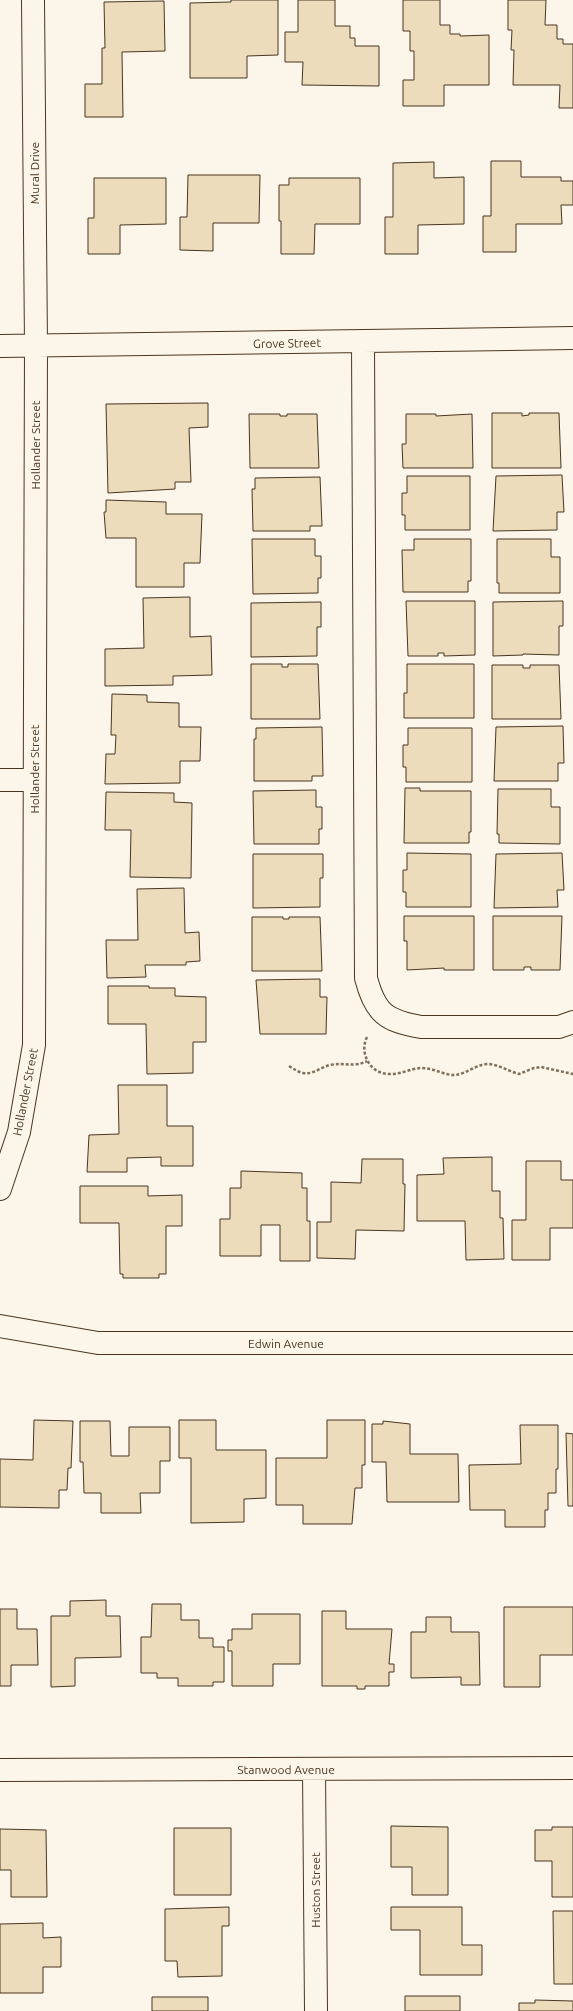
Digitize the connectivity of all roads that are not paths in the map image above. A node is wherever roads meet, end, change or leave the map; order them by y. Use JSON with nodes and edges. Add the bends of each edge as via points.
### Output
{"nodes":[{"id":1,"x":33,"y":0,"type":"edge"},
{"id":2,"x":573,"y":338,"type":"edge"},
{"id":3,"x":363,"y":342,"type":"junction"},
{"id":4,"x":0,"y":346,"type":"edge"},
{"id":5,"x":36,"y":346,"type":"junction"},
{"id":6,"x":0,"y":780,"type":"edge"},
{"id":7,"x":34,"y":780,"type":"junction"},
{"id":8,"x":573,"y":1022,"type":"edge"},
{"id":9,"x":0,"y":1189,"type":"edge"},
{"id":10,"x":0,"y":1326,"type":"edge"},
{"id":11,"x":573,"y":1343,"type":"edge"},
{"id":12,"x":573,"y":1768,"type":"edge"},
{"id":13,"x":314,"y":1769,"type":"junction"},
{"id":14,"x":0,"y":1770,"type":"edge"},
{"id":15,"x":316,"y":2011,"type":"edge"}],
"edges":[{"from":1,"to":5,"type":"street","name":"Mural Drive"},
{"from":2,"to":3,"type":"street","name":"Grove Street"},
{"from":3,"to":5,"type":"street","name":"Grove Street"},
{"from":3,"to":8,"type":"street","via":[[366,978],[370,996],[381,1012],[399,1023],[421,1027],[559,1027]]},
{"from":4,"to":5,"type":"street","name":"Grove Street"},
{"from":5,"to":7,"type":"street","name":"Hollander Street"},
{"from":6,"to":7,"type":"street"},
{"from":7,"to":9,"type":"street","name":"Hollander Street","via":[[34,1045],[19,1132]]},
{"from":10,"to":11,"type":"street","name":"Edwin Avenue","via":[[98,1343]]},
{"from":12,"to":13,"type":"street","name":"Stanwood Avenue"},
{"from":13,"to":14,"type":"street","name":"Stanwood Avenue"},
{"from":13,"to":15,"type":"street","name":"Huston Street"}]}
